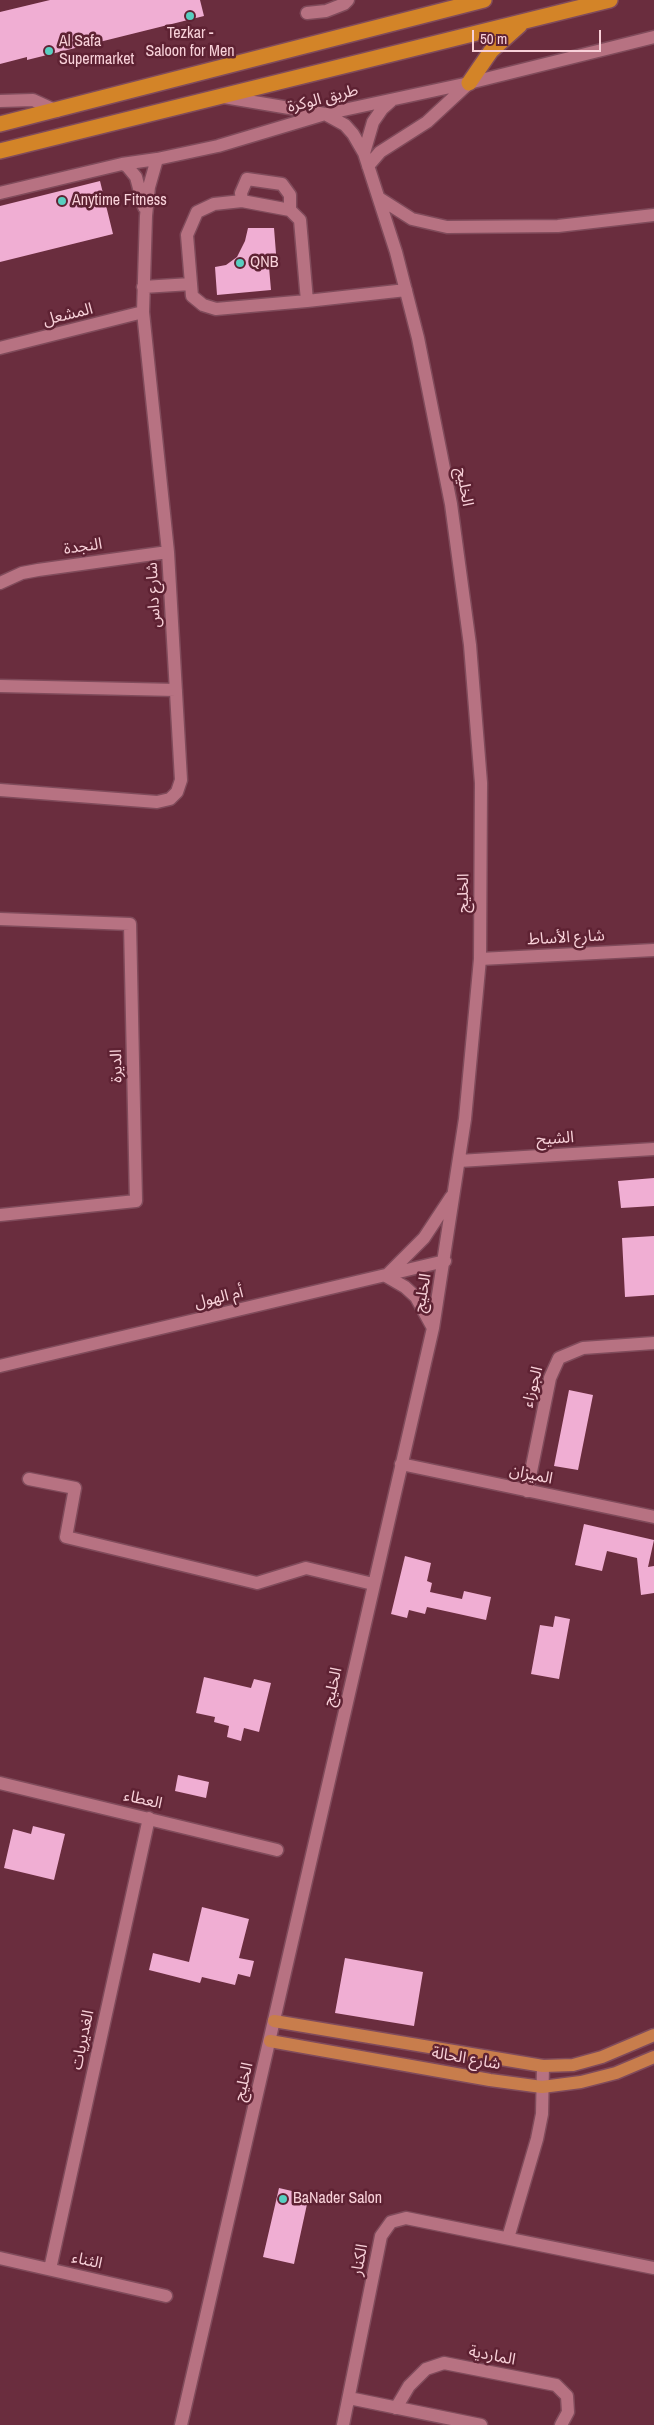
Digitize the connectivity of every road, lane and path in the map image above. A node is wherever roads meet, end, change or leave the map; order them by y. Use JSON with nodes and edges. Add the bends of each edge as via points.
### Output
{"nodes":[{"id":1,"x":348,"y":0,"type":"edge"},
{"id":2,"x":484,"y":0,"type":"edge"},
{"id":3,"x":610,"y":0,"type":"edge"},
{"id":4,"x":306,"y":13,"type":"dead end"},
{"id":5,"x":525,"y":21,"type":"junction"},
{"id":6,"x":654,"y":37,"type":"edge"},
{"id":7,"x":469,"y":84,"type":"junction"},
{"id":8,"x":219,"y":96,"type":"junction"},
{"id":9,"x":392,"y":100,"type":"junction"},
{"id":10,"x":0,"y":101,"type":"edge"},
{"id":11,"x":57,"y":111,"type":"junction"},
{"id":12,"x":325,"y":114,"type":"junction"},
{"id":13,"x":0,"y":124,"type":"edge"},
{"id":14,"x":0,"y":151,"type":"edge"},
{"id":15,"x":364,"y":153,"type":"junction"},
{"id":16,"x":157,"y":160,"type":"junction"},
{"id":17,"x":122,"y":164,"type":"junction"},
{"id":18,"x":368,"y":166,"type":"junction"},
{"id":19,"x":0,"y":193,"type":"edge"},
{"id":20,"x":379,"y":198,"type":"junction"},
{"id":21,"x":242,"y":200,"type":"junction"},
{"id":22,"x":290,"y":210,"type":"junction"},
{"id":23,"x":654,"y":215,"type":"edge"},
{"id":24,"x":146,"y":216,"type":"junction"},
{"id":25,"x":191,"y":284,"type":"junction"},
{"id":26,"x":143,"y":287,"type":"junction"},
{"id":27,"x":406,"y":290,"type":"junction"},
{"id":28,"x":308,"y":301,"type":"junction"},
{"id":29,"x":143,"y":312,"type":"junction"},
{"id":30,"x":0,"y":348,"type":"edge"},
{"id":31,"x":168,"y":552,"type":"junction"},
{"id":32,"x":1,"y":580,"type":"edge"},
{"id":33,"x":0,"y":686,"type":"edge"},
{"id":34,"x":176,"y":690,"type":"junction"},
{"id":35,"x":0,"y":790,"type":"edge"},
{"id":36,"x":0,"y":919,"type":"edge"},
{"id":37,"x":654,"y":950,"type":"edge"},
{"id":38,"x":480,"y":959,"type":"junction"},
{"id":39,"x":654,"y":1149,"type":"edge"},
{"id":40,"x":459,"y":1161,"type":"junction"},
{"id":41,"x":454,"y":1193,"type":"junction"},
{"id":42,"x":0,"y":1215,"type":"edge"},
{"id":43,"x":445,"y":1261,"type":"junction"},
{"id":44,"x":386,"y":1276,"type":"junction"},
{"id":45,"x":433,"y":1328,"type":"junction"},
{"id":46,"x":654,"y":1343,"type":"edge"},
{"id":47,"x":0,"y":1366,"type":"edge"},
{"id":48,"x":401,"y":1464,"type":"junction"},
{"id":49,"x":28,"y":1480,"type":"dead end"},
{"id":50,"x":527,"y":1491,"type":"junction"},
{"id":51,"x":654,"y":1517,"type":"edge"},
{"id":52,"x":374,"y":1584,"type":"junction"},
{"id":53,"x":0,"y":1783,"type":"edge"},
{"id":54,"x":149,"y":1818,"type":"junction"},
{"id":55,"x":277,"y":1850,"type":"dead end"},
{"id":56,"x":274,"y":2021,"type":"junction"},
{"id":57,"x":654,"y":2035,"type":"edge"},
{"id":58,"x":270,"y":2041,"type":"junction"},
{"id":59,"x":654,"y":2057,"type":"edge"},
{"id":60,"x":543,"y":2066,"type":"junction"},
{"id":61,"x":542,"y":2087,"type":"junction"},
{"id":62,"x":508,"y":2238,"type":"junction"},
{"id":63,"x":0,"y":2258,"type":"edge"},
{"id":64,"x":654,"y":2268,"type":"edge"},
{"id":65,"x":50,"y":2269,"type":"junction"},
{"id":66,"x":166,"y":2296,"type":"dead end"},
{"id":67,"x":349,"y":2398,"type":"junction"},
{"id":68,"x":396,"y":2408,"type":"junction"},
{"id":69,"x":181,"y":2425,"type":"edge"},
{"id":70,"x":343,"y":2425,"type":"edge"},
{"id":71,"x":481,"y":2425,"type":"edge"},
{"id":72,"x":561,"y":2425,"type":"edge"}],
"edges":[{"from":1,"to":4,"type":"street","via":[[326,11]]},
{"from":2,"to":11,"type":"highway"},
{"from":3,"to":5,"type":"highway","name":"طريق الوكرة"},
{"from":5,"to":7,"type":"highway","via":[[491,51]]},
{"from":5,"to":8,"type":"highway","name":"طريق الوكرة"},
{"from":6,"to":7,"type":"street","name":"طريق الوكرة"},
{"from":7,"to":9,"type":"street","name":"طريق الوكرة"},
{"from":7,"to":18,"type":"street","via":[[427,122],[380,152]]},
{"from":8,"to":12,"type":"street","name":"الخليج"},
{"from":8,"to":14,"type":"highway","name":"طريق الوكرة"},
{"from":9,"to":12,"type":"street","name":"طريق الوكرة"},
{"from":9,"to":15,"type":"street","via":[[373,122]]},
{"from":10,"to":11,"type":"street","via":[[33,100]]},
{"from":11,"to":13,"type":"highway"},
{"from":12,"to":15,"type":"street","name":"الخليج","via":[[345,125]]},
{"from":12,"to":16,"type":"street","name":"طريق الوكرة","via":[[218,146]]},
{"from":15,"to":18,"type":"street","name":"الخليج"},
{"from":16,"to":17,"type":"street","name":"طريق الوكرة"},
{"from":16,"to":24,"type":"street","name":"شارع داس","via":[[149,187]]},
{"from":17,"to":19,"type":"street","name":"طريق الوكرة"},
{"from":17,"to":24,"type":"street","name":"شارع داس","via":[[136,177]]},
{"from":18,"to":20,"type":"street","name":"الخليج"},
{"from":20,"to":23,"type":"street","via":[[412,219],[447,227],[558,226]]},
{"from":20,"to":27,"type":"street","name":"الخليج"},
{"from":21,"to":22,"type":"street"},
{"from":21,"to":22,"type":"street","via":[[241,193],[247,179],[282,184],[290,195]]},
{"from":21,"to":25,"type":"street","via":[[214,204],[197,212],[187,235]]},
{"from":22,"to":28,"type":"street","via":[[300,220]]},
{"from":24,"to":26,"type":"street","name":"شارع داس"},
{"from":25,"to":26,"type":"street"},
{"from":25,"to":28,"type":"street","via":[[192,296],[203,305],[216,309]]},
{"from":26,"to":29,"type":"street","name":"شارع داس"},
{"from":27,"to":28,"type":"street"},
{"from":27,"to":38,"type":"street","name":"الخليج","via":[[451,504],[470,645],[481,783]]},
{"from":29,"to":30,"type":"street","name":"المشعل"},
{"from":29,"to":31,"type":"street","name":"شارع داس"},
{"from":31,"to":32,"type":"street","name":"النجدة","via":[[38,570]]},
{"from":31,"to":34,"type":"street","name":"شارع داس"},
{"from":33,"to":34,"type":"street"},
{"from":34,"to":35,"type":"street","name":"شارع داس","via":[[181,780],[177,792],[170,799],[156,802]]},
{"from":36,"to":42,"type":"street","name":"الديرة","via":[[130,924],[136,1201]]},
{"from":37,"to":38,"type":"street","name":"شارع الأساط"},
{"from":38,"to":40,"type":"street","name":"الخليج"},
{"from":39,"to":40,"type":"street","name":"الشيح"},
{"from":40,"to":41,"type":"street","name":"الخليج"},
{"from":41,"to":43,"type":"street","name":"الخليج"},
{"from":41,"to":44,"type":"street","via":[[424,1238]]},
{"from":43,"to":44,"type":"street","name":"أم الهول"},
{"from":43,"to":45,"type":"street","name":"الخليج"},
{"from":44,"to":45,"type":"street","via":[[416,1297]]},
{"from":44,"to":47,"type":"street","name":"أم الهول"},
{"from":45,"to":48,"type":"street","name":"الخليج"},
{"from":46,"to":50,"type":"street","name":"الجوزاء","via":[[583,1348],[559,1358],[550,1378]]},
{"from":48,"to":50,"type":"street","name":"الميزان"},
{"from":48,"to":52,"type":"street","name":"الخليج"},
{"from":49,"to":52,"type":"street","via":[[75,1488],[66,1538],[257,1583],[306,1568]]},
{"from":50,"to":51,"type":"street","name":"الميزان"},
{"from":52,"to":56,"type":"street","name":"الخليج"},
{"from":53,"to":54,"type":"street","name":"العطاء"},
{"from":54,"to":55,"type":"street","name":"العطاء"},
{"from":54,"to":65,"type":"street","name":"الغديريات"},
{"from":56,"to":58,"type":"street","name":"الخليج"},
{"from":56,"to":60,"type":"main road","name":"شارع الحالة"},
{"from":57,"to":60,"type":"main road","name":"شارع الحالة","via":[[602,2057],[573,2065]]},
{"from":58,"to":61,"type":"main road","name":"شارع الحالة"},
{"from":58,"to":69,"type":"street","name":"الخليج"},
{"from":59,"to":61,"type":"main road","name":"شارع الحالة","via":[[616,2073]]},
{"from":60,"to":61,"type":"street"},
{"from":61,"to":62,"type":"street","via":[[542,2114],[537,2139]]},
{"from":62,"to":64,"type":"street","name":"الكنار"},
{"from":62,"to":67,"type":"street","name":"الكنار","via":[[406,2218],[390,2222],[382,2236]]},
{"from":63,"to":65,"type":"street","name":"الثناء"},
{"from":65,"to":66,"type":"street","name":"الثناء"},
{"from":67,"to":68,"type":"street"},
{"from":67,"to":70,"type":"street","name":"الكنار"},
{"from":68,"to":71,"type":"street"},
{"from":68,"to":72,"type":"street","name":"الماردية","via":[[409,2386],[426,2369],[444,2363],[556,2385],[567,2396],[568,2412]]}]}
